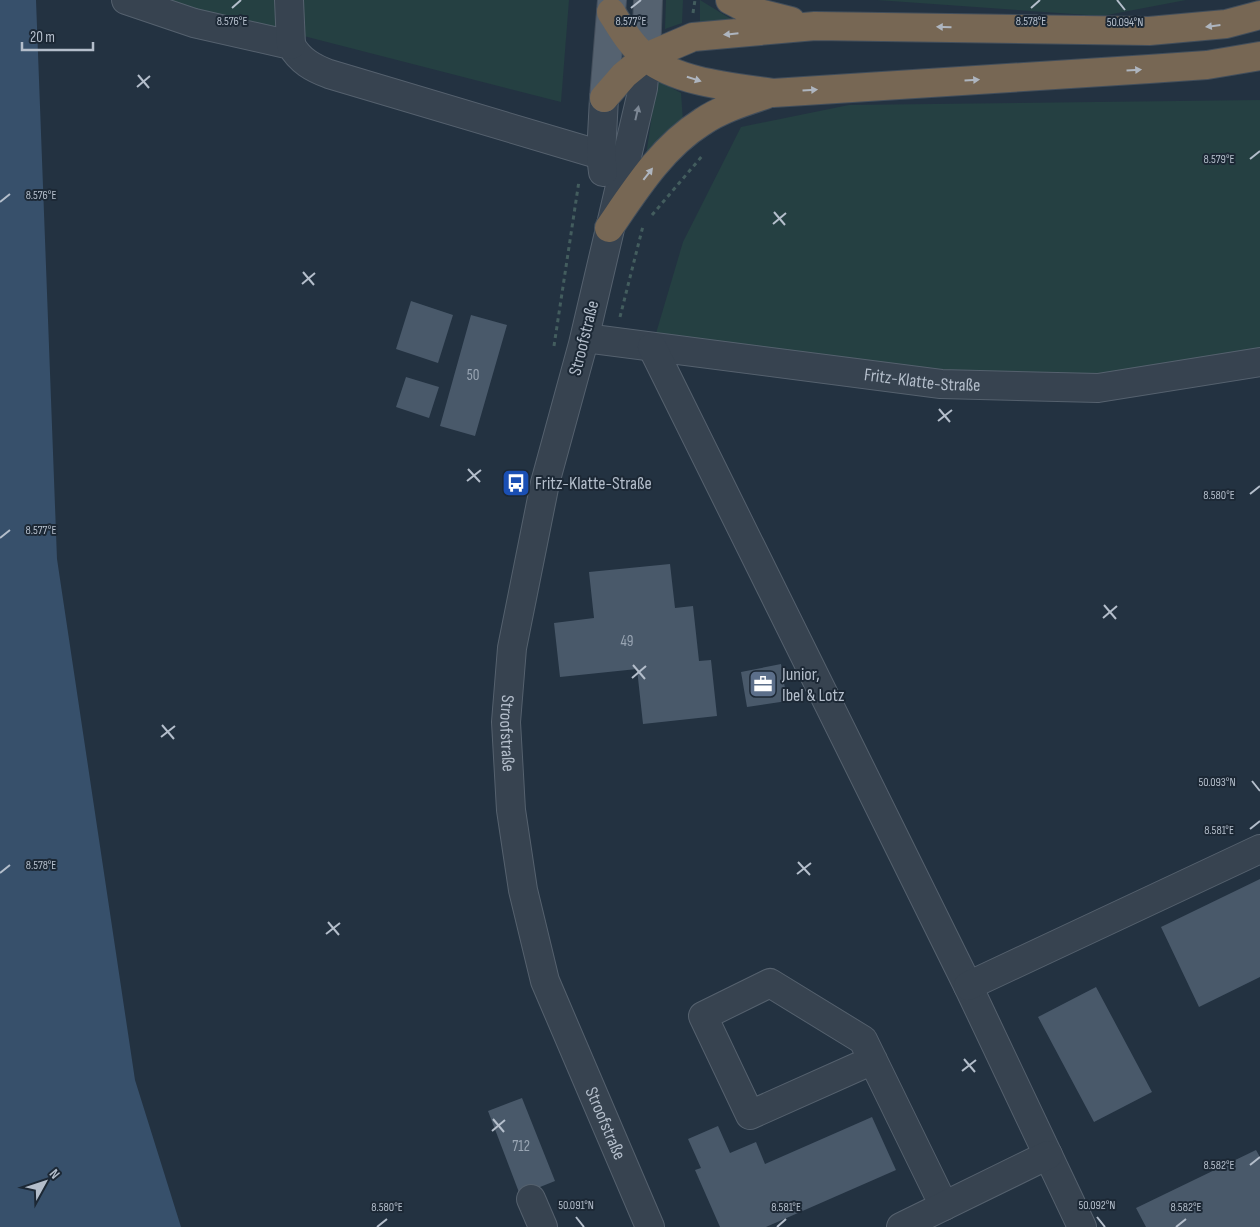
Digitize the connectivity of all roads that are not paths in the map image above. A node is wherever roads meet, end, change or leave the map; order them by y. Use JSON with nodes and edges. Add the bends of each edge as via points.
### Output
{"nodes":[{"id":1,"x":126,"y":0,"type":"edge"},
{"id":2,"x":289,"y":0,"type":"edge"},
{"id":3,"x":648,"y":0,"type":"edge"},
{"id":4,"x":730,"y":0,"type":"edge"},
{"id":5,"x":612,"y":6,"type":"edge"},
{"id":6,"x":1260,"y":15,"type":"edge"},
{"id":7,"x":815,"y":26,"type":"junction"},
{"id":8,"x":291,"y":45,"type":"junction"},
{"id":9,"x":1260,"y":56,"type":"edge"},
{"id":10,"x":646,"y":57,"type":"junction"},
{"id":11,"x":773,"y":92,"type":"junction"},
{"id":12,"x":604,"y":98,"type":"junction"},
{"id":13,"x":601,"y":155,"type":"junction"},
{"id":14,"x":609,"y":228,"type":"junction"},
{"id":15,"x":585,"y":338,"type":"junction"},
{"id":16,"x":652,"y":347,"type":"junction"},
{"id":17,"x":1260,"y":362,"type":"edge"},
{"id":18,"x":1260,"y":849,"type":"edge"},
{"id":19,"x":968,"y":986,"type":"junction"},
{"id":20,"x":873,"y":1060,"type":"junction"},
{"id":21,"x":1048,"y":1155,"type":"junction"},
{"id":22,"x":531,"y":1199,"type":"dead end"},
{"id":23,"x":944,"y":1206,"type":"junction"},
{"id":24,"x":543,"y":1227,"type":"edge"},
{"id":25,"x":650,"y":1227,"type":"edge"},
{"id":26,"x":901,"y":1227,"type":"edge"},
{"id":27,"x":1082,"y":1227,"type":"edge"}],
"edges":[{"from":1,"to":8,"type":"street","via":[[194,23]]},
{"from":2,"to":8,"type":"street"},
{"from":3,"to":10,"type":"main road"},
{"from":4,"to":7,"type":"highway","via":[[772,18]]},
{"from":5,"to":10,"type":"highway","via":[[633,44]]},
{"from":5,"to":12,"type":"main road"},
{"from":6,"to":7,"type":"highway","one_way":true,"via":[[1226,24],[1149,31]]},
{"from":7,"to":10,"type":"highway","one_way":true,"via":[[693,37]]},
{"from":8,"to":13,"type":"street","via":[[311,67],[329,74]]},
{"from":11,"to":9,"type":"highway","one_way":true,"via":[[1207,65]]},
{"from":10,"to":11,"type":"highway","one_way":true,"via":[[694,80]]},
{"from":10,"to":12,"type":"highway"},
{"from":14,"to":10,"type":"street","name":"Stroofstraße","one_way":true,"via":[[643,88]]},
{"from":14,"to":11,"type":"highway","one_way":true,"via":[[656,164],[702,122],[734,105]]},
{"from":12,"to":13,"type":"street","name":"Stroofstraße"},
{"from":13,"to":14,"type":"street","name":"Stroofstraße"},
{"from":14,"to":15,"type":"street","name":"Stroofstraße"},
{"from":15,"to":16,"type":"street","name":"Fritz-Klatte-Straße"},
{"from":15,"to":25,"type":"street","name":"Stroofstraße","via":[[545,483],[512,648],[506,722],[510,810],[523,890],[545,981]]},
{"from":16,"to":17,"type":"street","name":"Fritz-Klatte-Straße","via":[[941,384],[1098,388]]},
{"from":16,"to":19,"type":"street"},
{"from":18,"to":19,"type":"street"},
{"from":19,"to":21,"type":"street"},
{"from":20,"to":20,"type":"street","via":[[863,1040],[770,983],[703,1016],[750,1115]]},
{"from":20,"to":23,"type":"street"},
{"from":21,"to":23,"type":"street"},
{"from":21,"to":27,"type":"street"},
{"from":22,"to":24,"type":"street"},
{"from":23,"to":26,"type":"street"}]}
